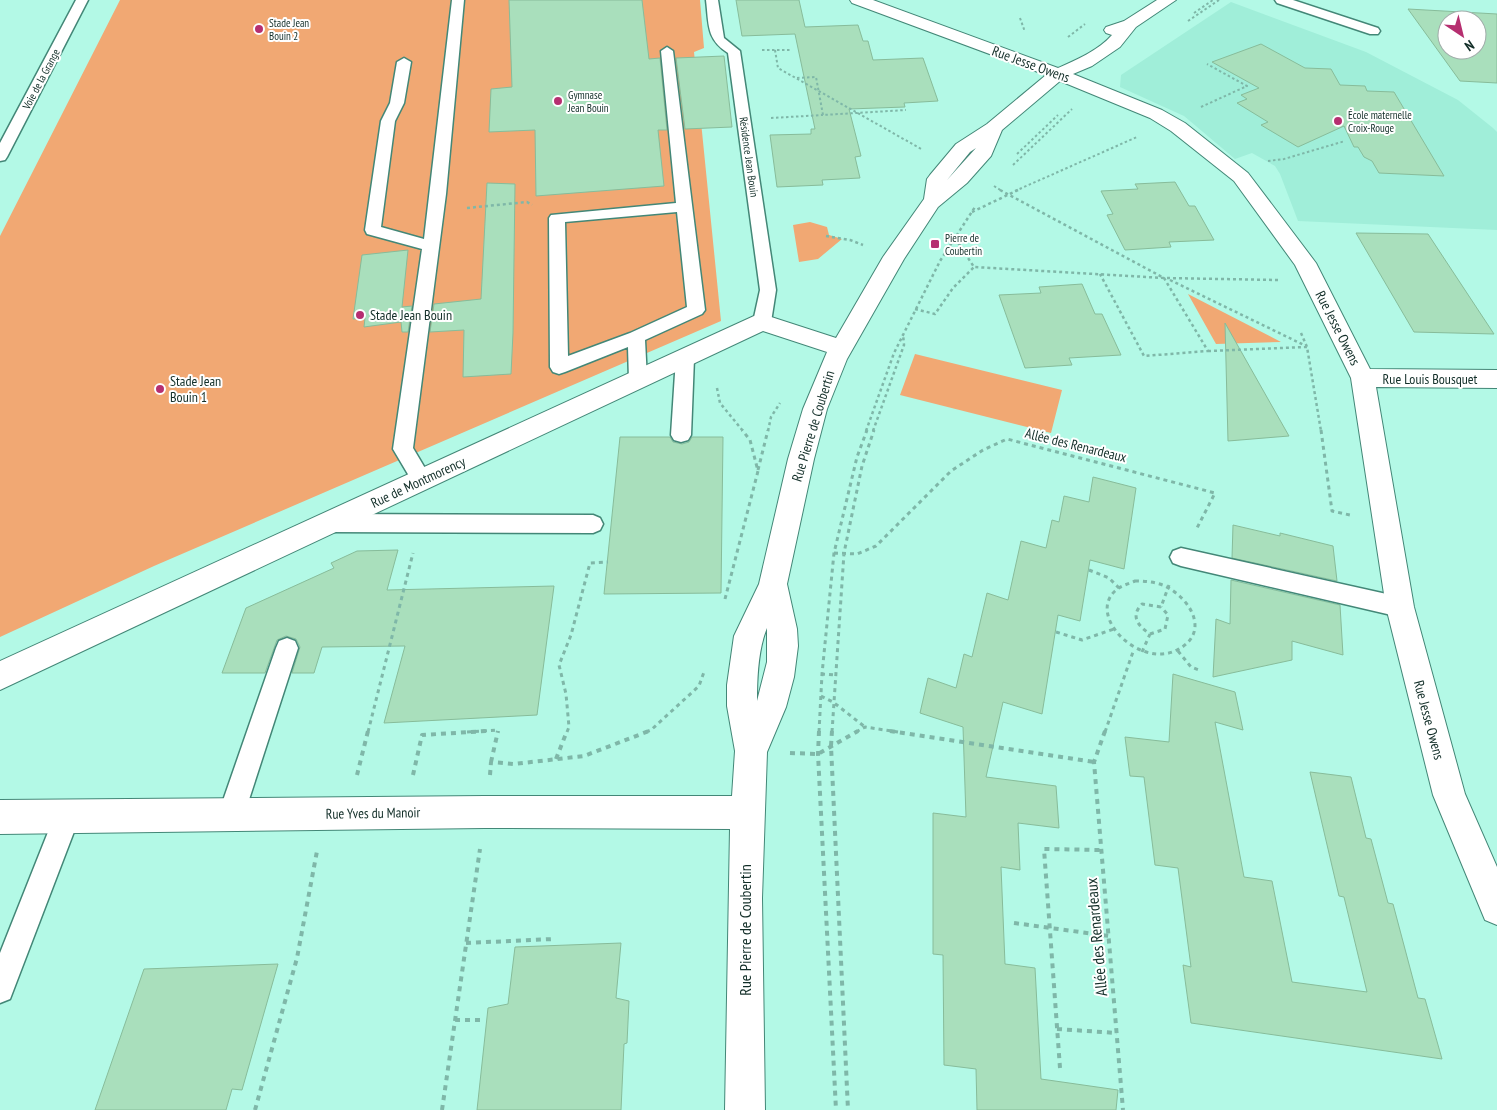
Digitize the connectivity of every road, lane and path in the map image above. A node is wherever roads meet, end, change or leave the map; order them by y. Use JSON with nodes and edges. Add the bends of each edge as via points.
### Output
{"nodes":[{"id":1,"x":82,"y":0,"type":"edge"},
{"id":2,"x":458,"y":0,"type":"edge"},
{"id":3,"x":712,"y":0,"type":"edge"},
{"id":4,"x":858,"y":0,"type":"edge"},
{"id":5,"x":1168,"y":0,"type":"edge"},
{"id":6,"x":1281,"y":0,"type":"edge"},
{"id":7,"x":1090,"y":20,"type":"dead end"},
{"id":8,"x":1374,"y":31,"type":"dead end"},
{"id":9,"x":667,"y":51,"type":"dead end"},
{"id":10,"x":404,"y":62,"type":"dead end"},
{"id":11,"x":1032,"y":64,"type":"junction"},
{"id":12,"x":1207,"y":64,"type":"dead end"},
{"id":13,"x":1058,"y":74,"type":"junction"},
{"id":14,"x":797,"y":78,"type":"dead end"},
{"id":15,"x":1072,"y":109,"type":"dead end"},
{"id":16,"x":906,"y":110,"type":"dead end"},
{"id":17,"x":1063,"y":111,"type":"dead end"},
{"id":18,"x":823,"y":115,"type":"junction"},
{"id":19,"x":743,"y":119,"type":"junction"},
{"id":20,"x":1169,"y":122,"type":"junction"},
{"id":21,"x":1144,"y":134,"type":"dead end"},
{"id":22,"x":1345,"y":141,"type":"dead end"},
{"id":23,"x":1016,"y":155,"type":"dead end"},
{"id":24,"x":0,"y":158,"type":"edge"},
{"id":25,"x":1261,"y":162,"type":"dead end"},
{"id":26,"x":1013,"y":165,"type":"dead end"},
{"id":27,"x":994,"y":185,"type":"dead end"},
{"id":28,"x":988,"y":192,"type":"dead end"},
{"id":29,"x":977,"y":205,"type":"dead end"},
{"id":30,"x":685,"y":207,"type":"junction"},
{"id":31,"x":434,"y":210,"type":"junction"},
{"id":32,"x":972,"y":212,"type":"junction"},
{"id":33,"x":557,"y":218,"type":"junction"},
{"id":34,"x":826,"y":236,"type":"dead end"},
{"id":35,"x":954,"y":238,"type":"junction"},
{"id":36,"x":429,"y":246,"type":"junction"},
{"id":37,"x":894,"y":257,"type":"junction"},
{"id":38,"x":974,"y":267,"type":"junction"},
{"id":39,"x":1272,"y":273,"type":"dead end"},
{"id":40,"x":1100,"y":274,"type":"junction"},
{"id":41,"x":1166,"y":278,"type":"junction"},
{"id":42,"x":1276,"y":280,"type":"junction"},
{"id":43,"x":1314,"y":282,"type":"junction"},
{"id":44,"x":1279,"y":285,"type":"dead end"},
{"id":45,"x":914,"y":309,"type":"junction"},
{"id":46,"x":762,"y":322,"type":"junction"},
{"id":47,"x":1300,"y":330,"type":"dead end"},
{"id":48,"x":903,"y":333,"type":"junction"},
{"id":49,"x":636,"y":337,"type":"junction"},
{"id":50,"x":1307,"y":347,"type":"junction"},
{"id":51,"x":840,"y":348,"type":"junction"},
{"id":52,"x":1208,"y":352,"type":"junction"},
{"id":53,"x":684,"y":358,"type":"junction"},
{"id":54,"x":1363,"y":378,"type":"junction"},
{"id":55,"x":1497,"y":379,"type":"edge"},
{"id":56,"x":638,"y":380,"type":"junction"},
{"id":57,"x":716,"y":384,"type":"dead end"},
{"id":58,"x":681,"y":434,"type":"dead end"},
{"id":59,"x":754,"y":455,"type":"dead end"},
{"id":60,"x":422,"y":480,"type":"junction"},
{"id":61,"x":330,"y":523,"type":"junction"},
{"id":62,"x":420,"y":524,"type":"junction"},
{"id":63,"x":593,"y":524,"type":"dead end"},
{"id":64,"x":1387,"y":524,"type":"junction"},
{"id":65,"x":834,"y":553,"type":"junction"},
{"id":66,"x":844,"y":553,"type":"junction"},
{"id":67,"x":1181,"y":557,"type":"junction"},
{"id":68,"x":608,"y":562,"type":"dead end"},
{"id":69,"x":1089,"y":570,"type":"dead end"},
{"id":70,"x":1119,"y":588,"type":"junction"},
{"id":71,"x":1168,"y":588,"type":"junction"},
{"id":72,"x":1161,"y":607,"type":"junction"},
{"id":73,"x":1400,"y":607,"type":"junction"},
{"id":74,"x":1114,"y":629,"type":"junction"},
{"id":75,"x":1056,"y":632,"type":"dead end"},
{"id":76,"x":1150,"y":634,"type":"junction"},
{"id":77,"x":287,"y":648,"type":"dead end"},
{"id":78,"x":1134,"y":649,"type":"junction"},
{"id":79,"x":1178,"y":651,"type":"junction"},
{"id":80,"x":1142,"y":652,"type":"junction"},
{"id":81,"x":706,"y":666,"type":"dead end"},
{"id":82,"x":1199,"y":670,"type":"dead end"},
{"id":83,"x":0,"y":676,"type":"edge"},
{"id":84,"x":821,"y":696,"type":"junction"},
{"id":85,"x":833,"y":702,"type":"junction"},
{"id":86,"x":865,"y":727,"type":"junction"},
{"id":87,"x":831,"y":746,"type":"junction"},
{"id":88,"x":818,"y":754,"type":"junction"},
{"id":89,"x":556,"y":759,"type":"junction"},
{"id":90,"x":491,"y":762,"type":"junction"},
{"id":91,"x":1094,"y":762,"type":"junction"},
{"id":92,"x":490,"y":774,"type":"dead end"},
{"id":93,"x":355,"y":781,"type":"dead end"},
{"id":94,"x":411,"y":782,"type":"dead end"},
{"id":95,"x":747,"y":813,"type":"junction"},
{"id":96,"x":231,"y":815,"type":"junction"},
{"id":97,"x":67,"y":816,"type":"junction"},
{"id":98,"x":0,"y":817,"type":"edge"},
{"id":99,"x":1101,"y":850,"type":"junction"},
{"id":100,"x":314,"y":865,"type":"dead end"},
{"id":101,"x":478,"y":867,"type":"dead end"},
{"id":102,"x":1497,"y":908,"type":"edge"},
{"id":103,"x":1014,"y":923,"type":"dead end"},
{"id":104,"x":1050,"y":930,"type":"junction"},
{"id":105,"x":1109,"y":936,"type":"junction"},
{"id":106,"x":554,"y":939,"type":"dead end"},
{"id":107,"x":466,"y":943,"type":"junction"},
{"id":108,"x":0,"y":989,"type":"edge"},
{"id":109,"x":456,"y":1020,"type":"junction"},
{"id":110,"x":481,"y":1020,"type":"dead end"},
{"id":111,"x":1057,"y":1029,"type":"junction"},
{"id":112,"x":1116,"y":1033,"type":"junction"},
{"id":113,"x":1060,"y":1068,"type":"dead end"},
{"id":114,"x":255,"y":1110,"type":"edge"},
{"id":115,"x":442,"y":1110,"type":"edge"},
{"id":116,"x":746,"y":1110,"type":"edge"},
{"id":117,"x":836,"y":1110,"type":"edge"},
{"id":118,"x":848,"y":1110,"type":"edge"},
{"id":119,"x":1123,"y":1110,"type":"edge"}],
"edges":[{"from":1,"to":24,"type":"lane","name":"Voie de la Grange"},
{"from":2,"to":31,"type":"lane"},
{"from":3,"to":19,"type":"lane","name":"Résidence Jean Bouin","via":[[720,43],[734,51]]},
{"from":4,"to":11,"type":"street","name":"Rue Jesse Owens"},
{"from":5,"to":13,"type":"street","name":"Rue Pierre de Coubertin","via":[[1130,24],[1118,39],[1097,55]]},
{"from":6,"to":8,"type":"lane"},
{"from":7,"to":11,"type":"path"},
{"from":9,"to":30,"type":"lane"},
{"from":10,"to":36,"type":"lane","via":[[397,103],[388,121],[373,230]]},
{"from":11,"to":13,"type":"street","name":"Rue Jesse Owens"},
{"from":12,"to":20,"type":"path","via":[[1246,86]]},
{"from":13,"to":20,"type":"street","name":"Rue Jesse Owens","via":[[1125,100]]},
{"from":13,"to":37,"type":"street","name":"Rue Pierre de Coubertin","via":[[994,128],[984,152],[960,179],[931,203]]},
{"from":14,"to":18,"type":"path","via":[[816,77]]},
{"from":15,"to":26,"type":"path"},
{"from":16,"to":18,"type":"path"},
{"from":17,"to":23,"type":"path"},
{"from":18,"to":19,"type":"path"},
{"from":19,"to":46,"type":"lane","name":"Résidence Jean Bouin","via":[[768,290]]},
{"from":20,"to":43,"type":"street","name":"Rue Jesse Owens","via":[[1240,177],[1305,263]]},
{"from":21,"to":32,"type":"path"},
{"from":22,"to":25,"type":"path","via":[[1284,159]]},
{"from":27,"to":28,"type":"path"},
{"from":29,"to":32,"type":"path"},
{"from":30,"to":33,"type":"lane"},
{"from":30,"to":49,"type":"lane","via":[[696,310]]},
{"from":31,"to":33,"type":"path","via":[[527,202]]},
{"from":31,"to":36,"type":"lane"},
{"from":32,"to":35,"type":"path"},
{"from":33,"to":49,"type":"lane","via":[[559,367]]},
{"from":34,"to":37,"type":"path","via":[[850,240]]},
{"from":35,"to":38,"type":"path"},
{"from":35,"to":45,"type":"path"},
{"from":36,"to":60,"type":"lane","via":[[403,449]]},
{"from":37,"to":51,"type":"street","name":"Rue Pierre de Coubertin"},
{"from":38,"to":40,"type":"path"},
{"from":38,"to":45,"type":"path","via":[[953,288],[935,314]]},
{"from":39,"to":42,"type":"path"},
{"from":40,"to":41,"type":"path"},
{"from":40,"to":52,"type":"path","via":[[1144,356]]},
{"from":41,"to":42,"type":"path"},
{"from":41,"to":50,"type":"path"},
{"from":41,"to":52,"type":"path"},
{"from":42,"to":43,"type":"path"},
{"from":42,"to":44,"type":"path"},
{"from":43,"to":54,"type":"street","name":"Rue Jesse Owens"},
{"from":45,"to":48,"type":"path"},
{"from":46,"to":51,"type":"street"},
{"from":46,"to":53,"type":"street","name":"Rue de Montmorency"},
{"from":47,"to":50,"type":"path"},
{"from":48,"to":65,"type":"path","via":[[879,390],[857,457]]},
{"from":48,"to":66,"type":"path","via":[[904,345],[862,466]]},
{"from":49,"to":56,"type":"lane"},
{"from":50,"to":52,"type":"path"},
{"from":50,"to":64,"type":"path","via":[[1332,511]]},
{"from":51,"to":95,"type":"street","name":"Rue Pierre de Coubertin","via":[[815,409],[773,584],[782,635],[779,674],[771,710],[751,751]]},
{"from":53,"to":56,"type":"street","name":"Rue de Montmorency"},
{"from":53,"to":58,"type":"lane"},
{"from":54,"to":55,"type":"street","name":"Rue Louis Bousquet"},
{"from":54,"to":64,"type":"street","name":"Rue Jesse Owens"},
{"from":56,"to":60,"type":"street","name":"Rue de Montmorency"},
{"from":57,"to":59,"type":"path","via":[[720,402],[750,440]]},
{"from":60,"to":61,"type":"street","name":"Rue de Montmorency"},
{"from":61,"to":62,"type":"lane"},
{"from":61,"to":83,"type":"street","name":"Rue de Montmorency"},
{"from":62,"to":63,"type":"lane"},
{"from":62,"to":93,"type":"path"},
{"from":64,"to":73,"type":"street","name":"Rue Jesse Owens"},
{"from":65,"to":66,"type":"path","name":"Allée des Renardeaux"},
{"from":65,"to":84,"type":"path"},
{"from":66,"to":67,"type":"path","name":"Allée des Renardeaux","via":[[857,554],[876,546],[951,471],[1007,439],[1215,493]]},
{"from":66,"to":85,"type":"path"},
{"from":67,"to":71,"type":"path","name":"Allée des Renardeaux"},
{"from":67,"to":73,"type":"lane"},
{"from":68,"to":89,"type":"path","via":[[590,563],[571,635],[559,665],[569,727]]},
{"from":69,"to":70,"type":"path","via":[[1110,578]]},
{"from":70,"to":71,"type":"path","via":[[1135,581],[1151,581]]},
{"from":70,"to":74,"type":"path","via":[[1111,594],[1107,608]]},
{"from":71,"to":72,"type":"path","name":"Allée des Renardeaux"},
{"from":71,"to":79,"type":"path","via":[[1192,612],[1195,627],[1192,639]]},
{"from":72,"to":76,"type":"path","via":[[1168,615],[1168,623],[1165,629]]},
{"from":72,"to":76,"type":"path","via":[[1142,604],[1137,609],[1135,618],[1139,626]]},
{"from":73,"to":102,"type":"street","name":"Rue Jesse Owens","via":[[1449,794]]},
{"from":74,"to":75,"type":"path","via":[[1082,640]]},
{"from":74,"to":78,"type":"path"},
{"from":76,"to":80,"type":"path"},
{"from":77,"to":96,"type":"lane"},
{"from":78,"to":80,"type":"path"},
{"from":78,"to":91,"type":"path","name":"Allée des Renardeaux"},
{"from":79,"to":80,"type":"path","via":[[1170,656]]},
{"from":79,"to":82,"type":"path"},
{"from":81,"to":89,"type":"path","via":[[699,686],[651,730],[584,756]]},
{"from":84,"to":85,"type":"path"},
{"from":84,"to":88,"type":"path"},
{"from":85,"to":86,"type":"path"},
{"from":85,"to":87,"type":"path"},
{"from":86,"to":87,"type":"path"},
{"from":86,"to":91,"type":"path"},
{"from":87,"to":88,"type":"path"},
{"from":87,"to":118,"type":"path"},
{"from":88,"to":117,"type":"path"},
{"from":89,"to":90,"type":"path","via":[[514,764]]},
{"from":90,"to":92,"type":"path"},
{"from":90,"to":94,"type":"path","via":[[498,730],[422,735]]},
{"from":91,"to":99,"type":"path","name":"Allée des Renardeaux"},
{"from":95,"to":96,"type":"street","name":"Rue Yves du Manoir"},
{"from":95,"to":116,"type":"street","name":"Rue Pierre de Coubertin"},
{"from":96,"to":97,"type":"street","name":"Rue Yves du Manoir"},
{"from":97,"to":98,"type":"street","name":"Rue Yves du Manoir"},
{"from":97,"to":108,"type":"lane"},
{"from":99,"to":104,"type":"path","via":[[1044,848]]},
{"from":99,"to":105,"type":"path","name":"Allée des Renardeaux"},
{"from":100,"to":114,"type":"path","via":[[297,958]]},
{"from":101,"to":107,"type":"path"},
{"from":103,"to":104,"type":"path"},
{"from":104,"to":105,"type":"path"},
{"from":104,"to":111,"type":"path"},
{"from":105,"to":112,"type":"path","name":"Allée des Renardeaux"},
{"from":106,"to":107,"type":"path"},
{"from":107,"to":109,"type":"path"},
{"from":109,"to":110,"type":"path"},
{"from":109,"to":115,"type":"path"},
{"from":111,"to":112,"type":"path"},
{"from":111,"to":113,"type":"path"},
{"from":112,"to":119,"type":"path","name":"Allée des Renardeaux"}]}
